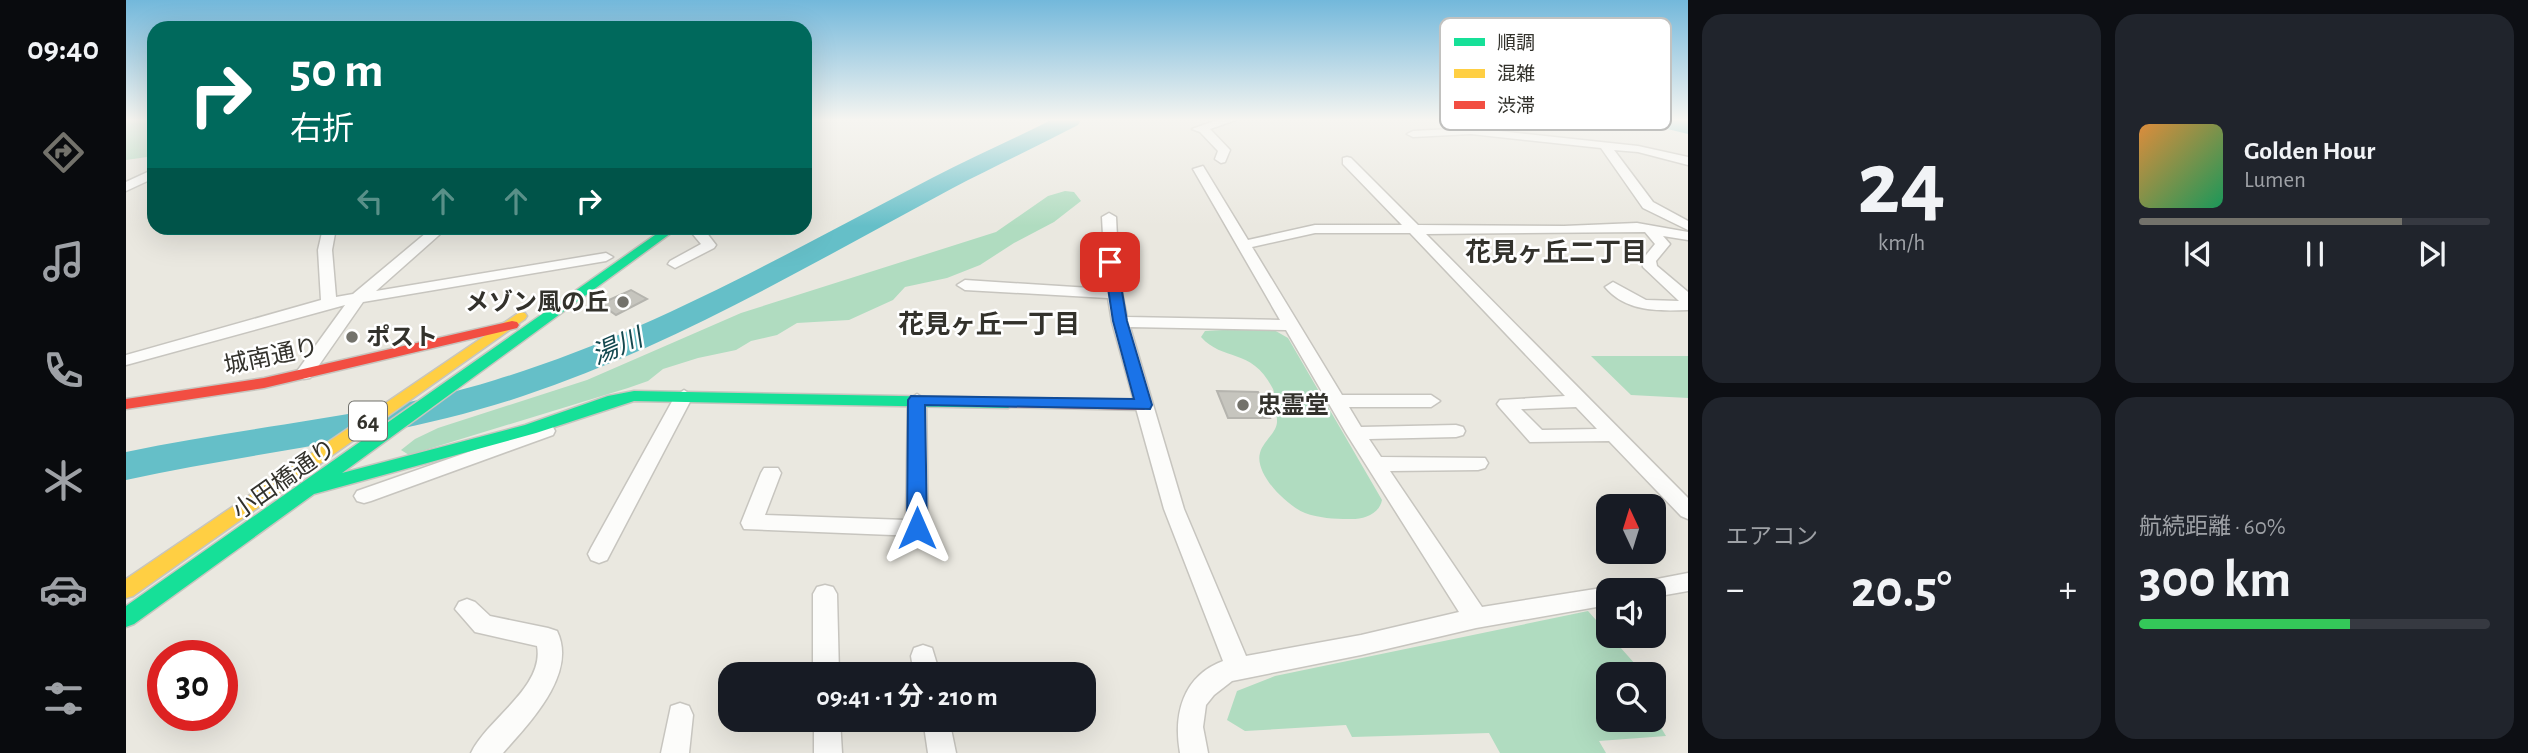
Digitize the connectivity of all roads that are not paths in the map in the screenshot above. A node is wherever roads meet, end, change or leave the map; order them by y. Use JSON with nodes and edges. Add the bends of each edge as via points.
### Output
{"nodes":[{"id":1,"x":1222,"y":155,"type":"edge"},
{"id":2,"x":1612,"y":155,"type":"edge"},
{"id":3,"x":1664,"y":155,"type":"edge"},
{"id":4,"x":1221,"y":159,"type":"dead end"},
{"id":5,"x":1347,"y":160,"type":"dead end"},
{"id":6,"x":1688,"y":161,"type":"edge"},
{"id":7,"x":1199,"y":169,"type":"dead end"},
{"id":8,"x":126,"y":172,"type":"edge"},
{"id":9,"x":147,"y":172,"type":"edge"},
{"id":10,"x":147,"y":176,"type":"edge"},
{"id":11,"x":126,"y":187,"type":"edge"},
{"id":12,"x":1109,"y":217,"type":"dead end"},
{"id":13,"x":1688,"y":226,"type":"edge"},
{"id":14,"x":1416,"y":228,"type":"junction"},
{"id":15,"x":1650,"y":230,"type":"junction"},
{"id":16,"x":327,"y":235,"type":"edge"},
{"id":17,"x":432,"y":235,"type":"edge"},
{"id":18,"x":637,"y":235,"type":"edge"},
{"id":19,"x":662,"y":235,"type":"edge"},
{"id":20,"x":701,"y":235,"type":"edge"},
{"id":21,"x":1688,"y":236,"type":"edge"},
{"id":22,"x":1242,"y":245,"type":"junction"},
{"id":23,"x":606,"y":257,"type":"junction"},
{"id":24,"x":675,"y":264,"type":"dead end"},
{"id":25,"x":965,"y":285,"type":"dead end"},
{"id":26,"x":1613,"y":286,"type":"dead end"},
{"id":27,"x":1115,"y":294,"type":"junction"},
{"id":28,"x":358,"y":298,"type":"junction"},
{"id":29,"x":1688,"y":300,"type":"edge"},
{"id":30,"x":329,"y":303,"type":"junction"},
{"id":31,"x":1688,"y":305,"type":"edge"},
{"id":32,"x":547,"y":318,"type":"junction"},
{"id":33,"x":1120,"y":321,"type":"junction"},
{"id":34,"x":1292,"y":325,"type":"junction"},
{"id":35,"x":504,"y":326,"type":"junction"},
{"id":36,"x":415,"y":347,"type":"junction"},
{"id":37,"x":127,"y":359,"type":"edge"},
{"id":38,"x":436,"y":373,"type":"junction"},
{"id":39,"x":304,"y":374,"type":"junction"},
{"id":40,"x":684,"y":396,"type":"junction"},
{"id":41,"x":627,"y":398,"type":"junction"},
{"id":42,"x":916,"y":400,"type":"junction"},
{"id":43,"x":1336,"y":401,"type":"junction"},
{"id":44,"x":1431,"y":401,"type":"dead end"},
{"id":45,"x":1581,"y":401,"type":"junction"},
{"id":46,"x":126,"y":404,"type":"edge"},
{"id":47,"x":1144,"y":405,"type":"junction"},
{"id":48,"x":1456,"y":431,"type":"dead end"},
{"id":49,"x":1355,"y":433,"type":"junction"},
{"id":50,"x":1614,"y":435,"type":"junction"},
{"id":51,"x":1478,"y":463,"type":"dead end"},
{"id":52,"x":1376,"y":464,"type":"junction"},
{"id":53,"x":771,"y":473,"type":"dead end"},
{"id":54,"x":318,"y":483,"type":"junction"},
{"id":55,"x":364,"y":496,"type":"dead end"},
{"id":56,"x":1688,"y":511,"type":"edge"},
{"id":57,"x":599,"y":554,"type":"dead end"},
{"id":58,"x":1688,"y":582,"type":"edge"},
{"id":59,"x":1666,"y":586,"type":"edge"},
{"id":60,"x":126,"y":590,"type":"edge"},
{"id":61,"x":825,"y":594,"type":"dead end"},
{"id":62,"x":1596,"y":598,"type":"edge"},
{"id":63,"x":467,"y":609,"type":"dead end"},
{"id":64,"x":126,"y":618,"type":"edge"},
{"id":65,"x":1476,"y":618,"type":"junction"},
{"id":66,"x":827,"y":662,"type":"edge"},
{"id":67,"x":1238,"y":667,"type":"junction"},
{"id":68,"x":680,"y":715,"type":"dead end"},
{"id":69,"x":827,"y":732,"type":"edge"},
{"id":70,"x":938,"y":732,"type":"edge"},
{"id":71,"x":485,"y":753,"type":"edge"},
{"id":72,"x":675,"y":753,"type":"edge"},
{"id":73,"x":828,"y":753,"type":"edge"},
{"id":74,"x":942,"y":753,"type":"edge"},
{"id":75,"x":1194,"y":753,"type":"edge"}],
"edges":[{"from":1,"to":4,"type":"street"},
{"from":2,"to":13,"type":"street","via":[[1648,205]]},
{"from":3,"to":6,"type":"street"},
{"from":5,"to":14,"type":"street"},
{"from":7,"to":22,"type":"street"},
{"from":8,"to":9,"type":"street"},
{"from":10,"to":11,"type":"street"},
{"from":12,"to":27,"type":"street"},
{"from":14,"to":15,"type":"street"},
{"from":14,"to":22,"type":"street","via":[[1310,229]]},
{"from":14,"to":45,"type":"street"},
{"from":15,"to":21,"type":"street"},
{"from":15,"to":29,"type":"street","via":[[1663,244],[1649,260],[1650,267]]},
{"from":16,"to":30,"type":"street","via":[[324,250]]},
{"from":17,"to":28,"type":"street"},
{"from":18,"to":23,"type":"main road","name":"小田橋通り","number":"64"},
{"from":19,"to":32,"type":"main road","name":"小田橋通り","number":"64"},
{"from":20,"to":24,"type":"street","via":[[709,245]]},
{"from":22,"to":34,"type":"street"},
{"from":23,"to":28,"type":"street"},
{"from":23,"to":35,"type":"main road","name":"小田橋通り","number":"64"},
{"from":25,"to":27,"type":"street"},
{"from":26,"to":31,"type":"street","via":[[1646,306]]},
{"from":27,"to":33,"type":"street"},
{"from":28,"to":30,"type":"street"},
{"from":28,"to":39,"type":"street"},
{"from":30,"to":37,"type":"street"},
{"from":32,"to":35,"type":"main road","name":"城南通り"},
{"from":32,"to":54,"type":"main road","name":"小田橋通り","number":"64"},
{"from":33,"to":34,"type":"street"},
{"from":33,"to":47,"type":"street"},
{"from":34,"to":43,"type":"street"},
{"from":35,"to":36,"type":"main road","name":"城南通り"},
{"from":35,"to":38,"type":"main road","name":"小田橋通り","number":"64"},
{"from":36,"to":38,"type":"main road","via":[[431,349],[438,358]]},
{"from":36,"to":39,"type":"main road","name":"城南通り"},
{"from":38,"to":60,"type":"main road","name":"小田橋通り","number":"64"},
{"from":39,"to":46,"type":"main road","name":"城南通り"},
{"from":40,"to":41,"type":"main road"},
{"from":40,"to":42,"type":"main road"},
{"from":40,"to":57,"type":"street"},
{"from":41,"to":54,"type":"main road","via":[[530,429]]},
{"from":41,"to":55,"type":"street","via":[[627,402]]},
{"from":42,"to":47,"type":"main road"},
{"from":42,"to":53,"type":"street","via":[[917,528],[752,523]]},
{"from":43,"to":44,"type":"street"},
{"from":43,"to":49,"type":"street"},
{"from":45,"to":50,"type":"street"},
{"from":45,"to":50,"type":"street","via":[[1506,404],[1537,437]]},
{"from":47,"to":67,"type":"street","via":[[1174,509]]},
{"from":48,"to":49,"type":"street"},
{"from":49,"to":52,"type":"street"},
{"from":50,"to":56,"type":"street"},
{"from":51,"to":52,"type":"street"},
{"from":52,"to":65,"type":"street"},
{"from":54,"to":64,"type":"main road","name":"小田橋通り","number":"64"},
{"from":58,"to":59,"type":"street"},
{"from":61,"to":66,"type":"street"},
{"from":62,"to":65,"type":"street"},
{"from":63,"to":71,"type":"street","via":[[483,625],[548,638],[550,644],[550,659],[533,698]]},
{"from":65,"to":67,"type":"street"},
{"from":67,"to":75,"type":"street","via":[[1212,679],[1195,697],[1191,723]]},
{"from":68,"to":72,"type":"street"},
{"from":69,"to":73,"type":"street"},
{"from":70,"to":74,"type":"street"}]}
